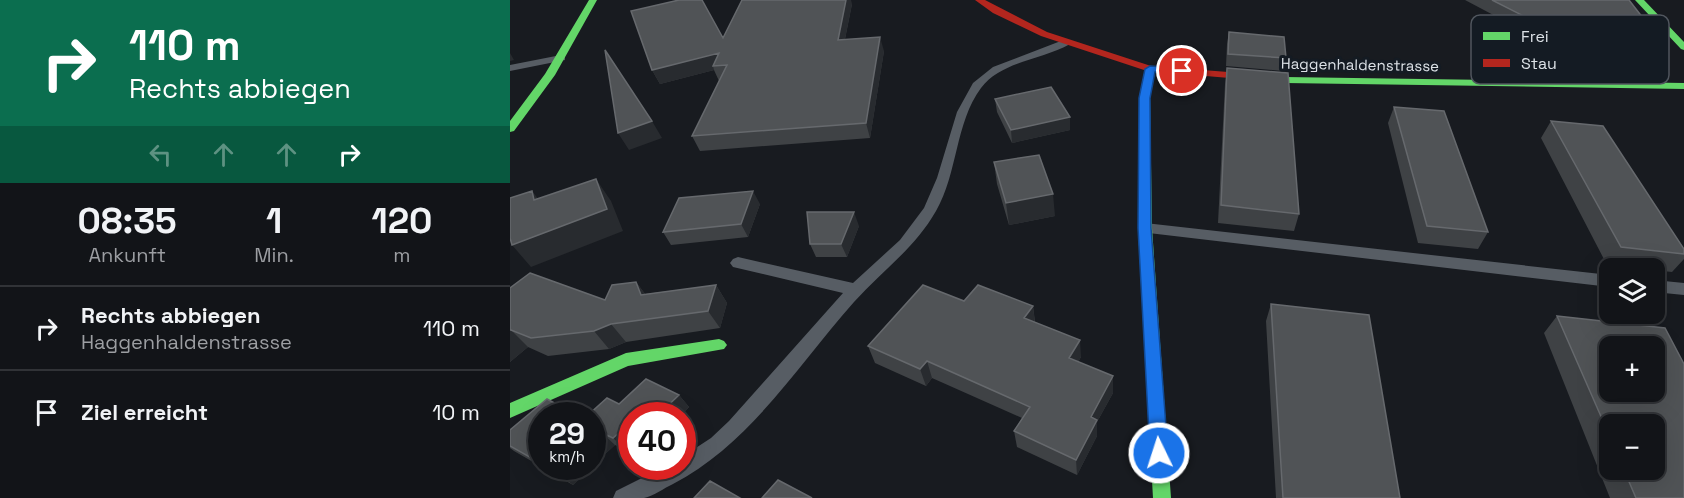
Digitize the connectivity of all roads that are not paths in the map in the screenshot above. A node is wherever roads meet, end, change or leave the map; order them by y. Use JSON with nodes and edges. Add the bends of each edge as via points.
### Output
{"nodes":[{"id":1,"x":593,"y":0,"type":"edge"},
{"id":2,"x":979,"y":0,"type":"edge"},
{"id":3,"x":1639,"y":0,"type":"edge"},
{"id":4,"x":1653,"y":15,"type":"edge"},
{"id":5,"x":1669,"y":31,"type":"edge"},
{"id":6,"x":1066,"y":42,"type":"junction"},
{"id":7,"x":1684,"y":47,"type":"edge"},
{"id":8,"x":561,"y":58,"type":"junction"},
{"id":9,"x":510,"y":68,"type":"edge"},
{"id":10,"x":1150,"y":69,"type":"junction"},
{"id":11,"x":1471,"y":83,"type":"edge"},
{"id":12,"x":1551,"y":84,"type":"edge"},
{"id":13,"x":1684,"y":86,"type":"edge"},
{"id":14,"x":510,"y":129,"type":"edge"},
{"id":15,"x":1144,"y":228,"type":"junction"},
{"id":16,"x":738,"y":263,"type":"dead end"},
{"id":17,"x":1599,"y":280,"type":"edge"},
{"id":18,"x":1665,"y":287,"type":"edge"},
{"id":19,"x":1684,"y":289,"type":"edge"},
{"id":20,"x":856,"y":290,"type":"junction"},
{"id":21,"x":719,"y":345,"type":"dead end"},
{"id":22,"x":510,"y":411,"type":"edge"},
{"id":23,"x":623,"y":498,"type":"edge"},
{"id":24,"x":1162,"y":498,"type":"edge"}],
"edges":[{"from":1,"to":8,"type":"street"},
{"from":2,"to":6,"type":"street","name":"Haggenhaldenstrasse","via":[[1016,22]]},
{"from":3,"to":4,"type":"street"},
{"from":5,"to":7,"type":"street"},
{"from":6,"to":10,"type":"street","name":"Haggenhaldenstrasse"},
{"from":6,"to":20,"type":"lane","via":[[1054,50],[1000,67],[978,85],[966,108],[950,165],[931,210],[896,253]]},
{"from":8,"to":9,"type":"lane"},
{"from":8,"to":14,"type":"street"},
{"from":10,"to":11,"type":"street","name":"Haggenhaldenstrasse","via":[[1285,80]]},
{"from":10,"to":15,"type":"street","via":[[1145,98]]},
{"from":12,"to":13,"type":"street","name":"Haggenhaldenstrasse"},
{"from":15,"to":17,"type":"lane"},
{"from":15,"to":24,"type":"street"},
{"from":16,"to":20,"type":"lane"},
{"from":18,"to":19,"type":"lane"},
{"from":20,"to":23,"type":"lane","via":[[717,445]]},
{"from":21,"to":22,"type":"street","via":[[626,360]]}]}
